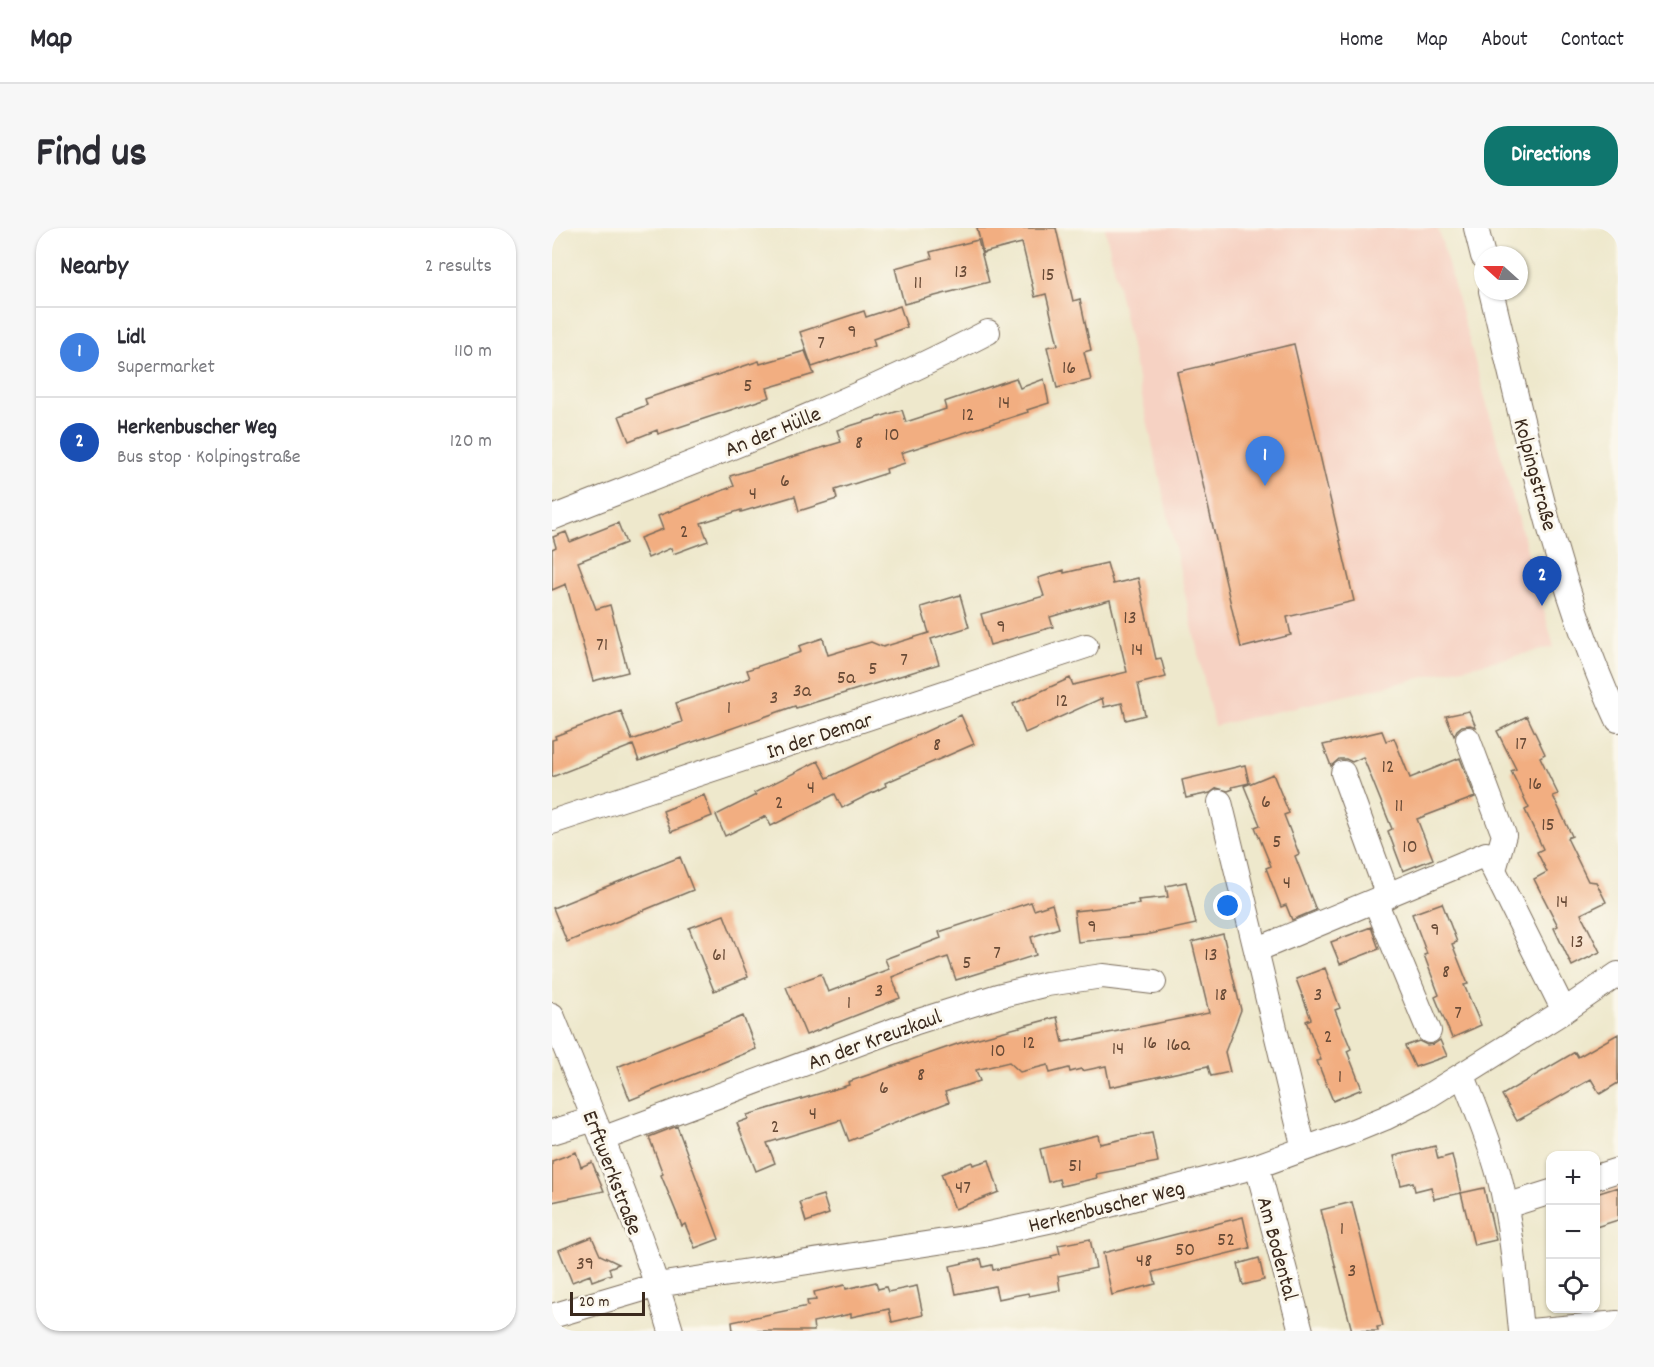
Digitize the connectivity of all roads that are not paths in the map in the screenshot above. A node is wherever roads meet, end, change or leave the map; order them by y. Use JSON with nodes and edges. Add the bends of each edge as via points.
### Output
{"nodes":[{"id":1,"x":1476,"y":228,"type":"edge"},
{"id":2,"x":1480,"y":246,"type":"edge"},
{"id":3,"x":1493,"y":300,"type":"edge"},
{"id":4,"x":988,"y":332,"type":"dead end"},
{"id":5,"x":552,"y":518,"type":"edge"},
{"id":6,"x":1086,"y":646,"type":"dead end"},
{"id":7,"x":1618,"y":720,"type":"edge"},
{"id":8,"x":1468,"y":739,"type":"dead end"},
{"id":9,"x":1343,"y":773,"type":"dead end"},
{"id":10,"x":1220,"y":802,"type":"dead end"},
{"id":11,"x":552,"y":822,"type":"edge"},
{"id":12,"x":1494,"y":870,"type":"junction"},
{"id":13,"x":1381,"y":898,"type":"junction"},
{"id":14,"x":1256,"y":950,"type":"junction"},
{"id":15,"x":1618,"y":974,"type":"edge"},
{"id":16,"x":1154,"y":982,"type":"dead end"},
{"id":17,"x":1564,"y":1011,"type":"junction"},
{"id":18,"x":552,"y":1015,"type":"edge"},
{"id":19,"x":1429,"y":1031,"type":"dead end"},
{"id":20,"x":1463,"y":1076,"type":"junction"},
{"id":21,"x":598,"y":1129,"type":"junction"},
{"id":22,"x":552,"y":1132,"type":"edge"},
{"id":23,"x":1304,"y":1149,"type":"junction"},
{"id":24,"x":1257,"y":1166,"type":"junction"},
{"id":25,"x":1618,"y":1170,"type":"edge"},
{"id":26,"x":1600,"y":1176,"type":"edge"},
{"id":27,"x":1546,"y":1194,"type":"edge"},
{"id":28,"x":1506,"y":1206,"type":"junction"},
{"id":29,"x":657,"y":1285,"type":"junction"},
{"id":30,"x":552,"y":1316,"type":"edge"},
{"id":31,"x":1618,"y":1323,"type":"edge"},
{"id":32,"x":670,"y":1331,"type":"edge"},
{"id":33,"x":1301,"y":1331,"type":"edge"},
{"id":34,"x":1521,"y":1331,"type":"edge"},
{"id":35,"x":1530,"y":1331,"type":"edge"}],
"edges":[{"from":1,"to":2,"type":"street"},
{"from":3,"to":7,"type":"street","name":"Kolpingstraße","via":[[1550,526],[1585,640]]},
{"from":4,"to":5,"type":"street","name":"An der Hülle","via":[[868,391]]},
{"from":6,"to":11,"type":"street","name":"In der Demar"},
{"from":8,"to":12,"type":"street","via":[[1504,835]]},
{"from":9,"to":13,"type":"street"},
{"from":10,"to":14,"type":"street"},
{"from":12,"to":13,"type":"street","via":[[1486,854]]},
{"from":12,"to":17,"type":"street"},
{"from":13,"to":14,"type":"street"},
{"from":13,"to":19,"type":"street"},
{"from":14,"to":23,"type":"street"},
{"from":15,"to":17,"type":"street","name":"Herkenbuscher Weg"},
{"from":16,"to":21,"type":"street","name":"An der Kreuzkaul","via":[[1103,976],[1047,984],[988,999]]},
{"from":17,"to":20,"type":"street","name":"Herkenbuscher Weg"},
{"from":18,"to":21,"type":"street","name":"Erftwerkstraße"},
{"from":20,"to":23,"type":"street","name":"Herkenbuscher Weg","via":[[1385,1118]]},
{"from":20,"to":28,"type":"street","via":[[1489,1144]]},
{"from":21,"to":22,"type":"street"},
{"from":21,"to":29,"type":"street","name":"Erftwerkstraße"},
{"from":23,"to":24,"type":"street","name":"Herkenbuscher Weg"},
{"from":24,"to":29,"type":"street","name":"Herkenbuscher Weg","via":[[995,1232]]},
{"from":24,"to":33,"type":"street","name":"Am Bodental"},
{"from":25,"to":26,"type":"street"},
{"from":27,"to":28,"type":"street"},
{"from":28,"to":34,"type":"street"},
{"from":29,"to":30,"type":"street","name":"Herkenbuscher Weg"},
{"from":29,"to":32,"type":"street","name":"Erftwerkstraße"},
{"from":31,"to":35,"type":"street"}]}
